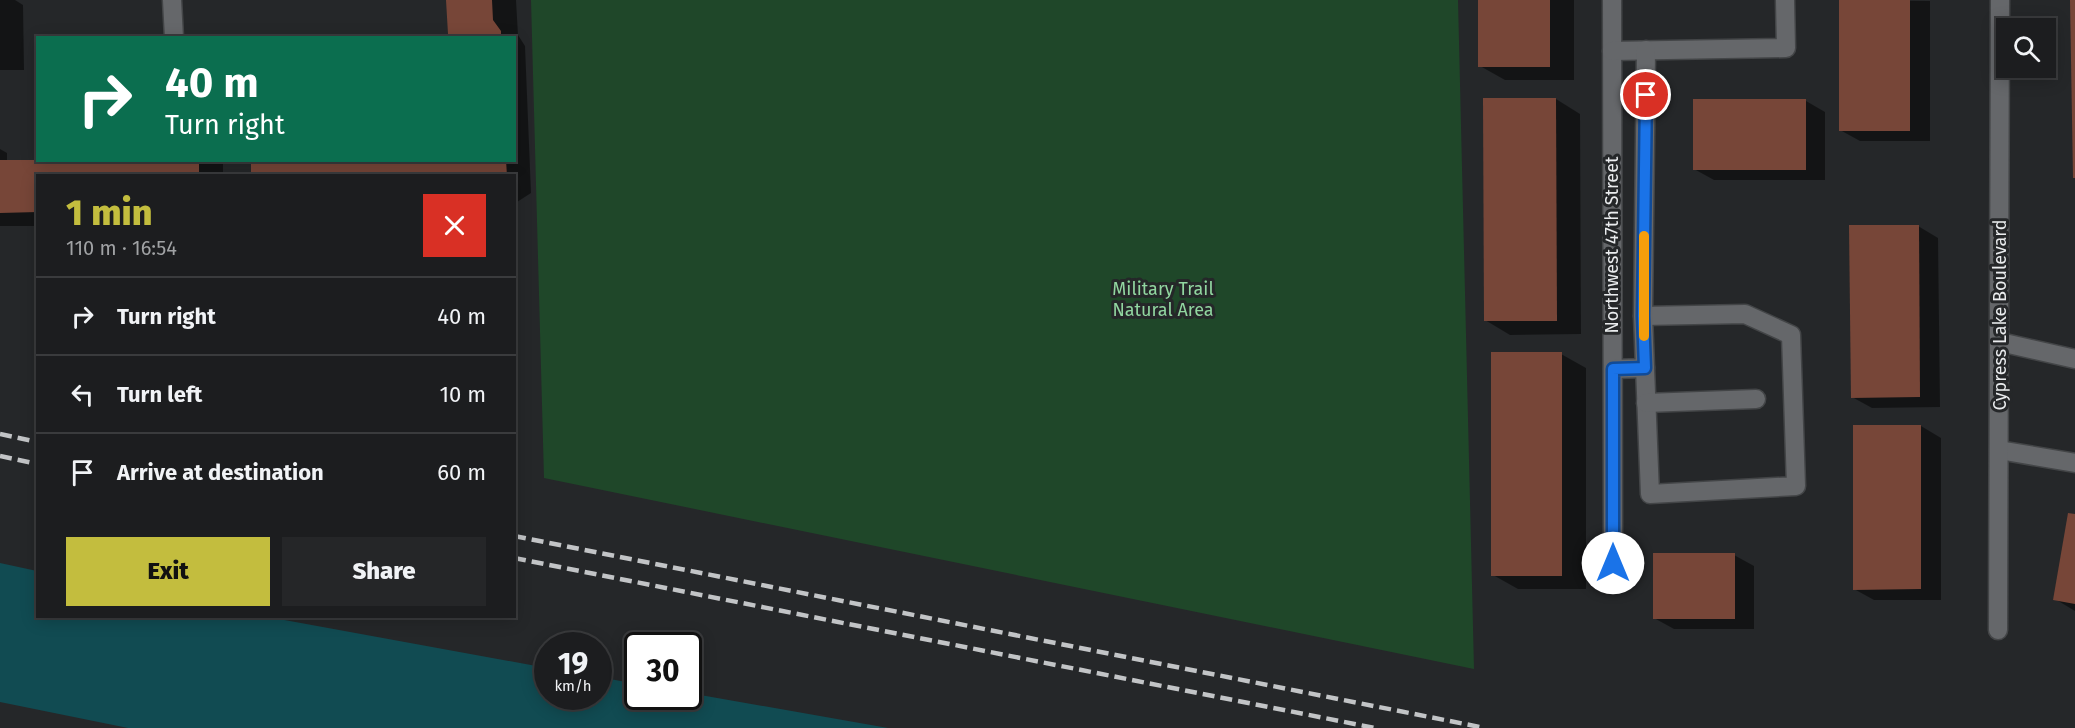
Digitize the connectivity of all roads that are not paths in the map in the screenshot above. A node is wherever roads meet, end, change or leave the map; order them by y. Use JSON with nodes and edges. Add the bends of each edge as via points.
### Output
{"nodes":[{"id":1,"x":172,"y":0,"type":"edge"},
{"id":2,"x":1612,"y":0,"type":"edge"},
{"id":3,"x":1785,"y":0,"type":"edge"},
{"id":4,"x":2000,"y":0,"type":"edge"},
{"id":5,"x":174,"y":36,"type":"edge"},
{"id":6,"x":1646,"y":50,"type":"junction"},
{"id":7,"x":1612,"y":51,"type":"junction"},
{"id":8,"x":1643,"y":316,"type":"junction"},
{"id":9,"x":2000,"y":342,"type":"junction"},
{"id":10,"x":2075,"y":359,"type":"edge"},
{"id":11,"x":1645,"y":368,"type":"junction"},
{"id":12,"x":1613,"y":369,"type":"junction"},
{"id":13,"x":1756,"y":399,"type":"dead end"},
{"id":14,"x":1646,"y":403,"type":"junction"},
{"id":15,"x":1999,"y":450,"type":"junction"},
{"id":16,"x":2075,"y":463,"type":"edge"},
{"id":17,"x":1613,"y":563,"type":"dead end"},
{"id":18,"x":1998,"y":630,"type":"dead end"}],
"edges":[{"from":1,"to":5,"type":"street"},
{"from":2,"to":7,"type":"street","name":"Northwest 47th Street"},
{"from":3,"to":6,"type":"street","via":[[1786,48]]},
{"from":4,"to":9,"type":"street","name":"Cypress Lake Boulevard"},
{"from":6,"to":7,"type":"street"},
{"from":6,"to":8,"type":"street"},
{"from":7,"to":12,"type":"street","name":"Northwest 47th Street"},
{"from":8,"to":11,"type":"street"},
{"from":8,"to":14,"type":"street","via":[[1745,314],[1791,335],[1796,486],[1650,494]]},
{"from":9,"to":10,"type":"street"},
{"from":9,"to":15,"type":"street","name":"Cypress Lake Boulevard"},
{"from":11,"to":12,"type":"street"},
{"from":11,"to":14,"type":"street"},
{"from":12,"to":17,"type":"street","name":"Northwest 47th Street"},
{"from":13,"to":14,"type":"street"},
{"from":15,"to":16,"type":"street"},
{"from":15,"to":18,"type":"street","name":"Cypress Lake Boulevard"}]}
